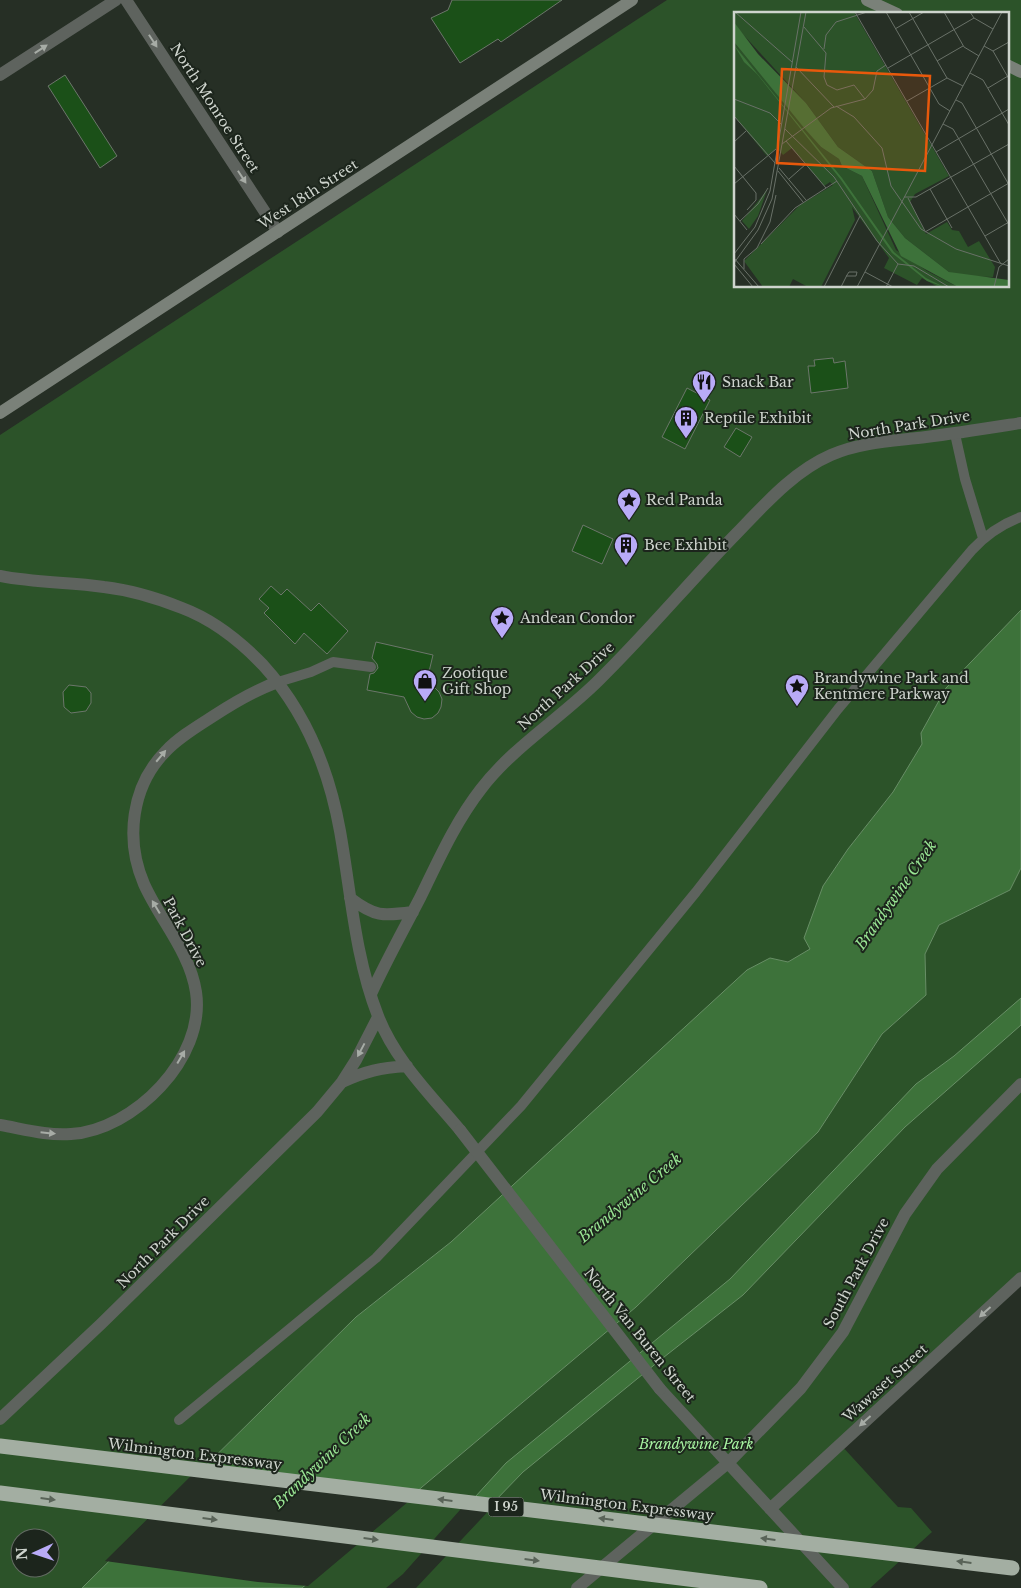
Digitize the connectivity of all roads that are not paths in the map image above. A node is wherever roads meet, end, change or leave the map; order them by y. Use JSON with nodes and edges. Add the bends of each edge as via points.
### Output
{"nodes":[{"id":1,"x":116,"y":0,"type":"edge"},
{"id":2,"x":126,"y":0,"type":"edge"},
{"id":3,"x":632,"y":0,"type":"edge"},
{"id":4,"x":867,"y":0,"type":"edge"},
{"id":5,"x":893,"y":12,"type":"edge"},
{"id":6,"x":1008,"y":66,"type":"edge"},
{"id":7,"x":1021,"y":72,"type":"edge"},
{"id":8,"x":0,"y":76,"type":"edge"},
{"id":9,"x":278,"y":232,"type":"junction"},
{"id":10,"x":0,"y":413,"type":"edge"},
{"id":11,"x":1021,"y":423,"type":"edge"},
{"id":12,"x":955,"y":434,"type":"junction"},
{"id":13,"x":1021,"y":516,"type":"edge"},
{"id":14,"x":983,"y":538,"type":"junction"},
{"id":15,"x":0,"y":576,"type":"edge"},
{"id":16,"x":371,"y":667,"type":"dead end"},
{"id":17,"x":278,"y":682,"type":"junction"},
{"id":18,"x":350,"y":898,"type":"junction"},
{"id":19,"x":413,"y":912,"type":"junction"},
{"id":20,"x":371,"y":994,"type":"junction"},
{"id":21,"x":378,"y":1017,"type":"junction"},
{"id":22,"x":407,"y":1066,"type":"junction"},
{"id":23,"x":342,"y":1082,"type":"junction"},
{"id":24,"x":1021,"y":1084,"type":"edge"},
{"id":25,"x":0,"y":1125,"type":"edge"},
{"id":26,"x":1018,"y":1287,"type":"edge"},
{"id":27,"x":0,"y":1419,"type":"edge"},
{"id":28,"x":179,"y":1420,"type":"dead end"},
{"id":29,"x":0,"y":1446,"type":"edge"},
{"id":30,"x":728,"y":1463,"type":"junction"},
{"id":31,"x":0,"y":1493,"type":"edge"},
{"id":32,"x":770,"y":1509,"type":"junction"},
{"id":33,"x":1012,"y":1568,"type":"dead end"},
{"id":34,"x":577,"y":1588,"type":"edge"},
{"id":35,"x":760,"y":1588,"type":"edge"},
{"id":36,"x":843,"y":1588,"type":"edge"}],
"edges":[{"from":8,"to":1,"type":"street","one_way":true},
{"from":2,"to":9,"type":"street","name":"North Monroe Street","one_way":true},
{"from":3,"to":9,"type":"street","name":"West 18th Street"},
{"from":4,"to":5,"type":"street"},
{"from":6,"to":7,"type":"street"},
{"from":9,"to":10,"type":"street","name":"West 18th Street"},
{"from":11,"to":12,"type":"street","name":"North Park Drive"},
{"from":12,"to":14,"type":"lane"},
{"from":12,"to":19,"type":"street","name":"North Park Drive","via":[[876,443],[832,454],[778,492],[599,681],[494,774],[450,838]]},
{"from":13,"to":14,"type":"lane"},
{"from":14,"to":28,"type":"lane","via":[[838,709],[696,892],[521,1106],[376,1258]]},
{"from":15,"to":17,"type":"street","name":"North Van Buren Street","via":[[104,587],[182,608],[227,632]]},
{"from":16,"to":17,"type":"lane","via":[[333,662]]},
{"from":17,"to":18,"type":"street","name":"North Van Buren Street","via":[[308,732],[323,767],[340,830]]},
{"from":25,"to":17,"type":"street","name":"Park Drive","one_way":true,"via":[[34,1132],[70,1134],[109,1124],[146,1100],[181,1059],[193,1034],[196,994],[192,975],[151,900],[137,865],[133,842],[136,805],[143,783],[166,750],[246,696]]},
{"from":18,"to":19,"type":"street","via":[[366,910],[378,913]]},
{"from":18,"to":20,"type":"street","name":"North Van Buren Street","via":[[358,947]]},
{"from":19,"to":20,"type":"street","name":"North Park Drive"},
{"from":20,"to":21,"type":"street","name":"North Van Buren Street"},
{"from":21,"to":22,"type":"street","name":"North Van Buren Street"},
{"from":21,"to":23,"type":"street","name":"North Park Drive","one_way":true},
{"from":22,"to":23,"type":"street","name":"North Park Drive","via":[[372,1070]]},
{"from":22,"to":30,"type":"street","name":"North Van Buren Street","bridge":true,"via":[[660,1389]]},
{"from":23,"to":27,"type":"street","name":"North Park Drive","via":[[317,1112]]},
{"from":24,"to":30,"type":"street","name":"South Park Drive","via":[[937,1169],[905,1214],[843,1332],[802,1388]]},
{"from":26,"to":32,"type":"street","name":"Wawaset Street","one_way":true},
{"from":33,"to":29,"type":"highway","name":"Wilmington Expressway","number":"I 95","one_way":true,"bridge":true},
{"from":30,"to":32,"type":"street","name":"North Van Buren Street"},
{"from":30,"to":34,"type":"street","name":"South Park Drive"},
{"from":31,"to":35,"type":"highway","one_way":true,"bridge":true},
{"from":32,"to":36,"type":"street","name":"North Van Buren Street"}]}
